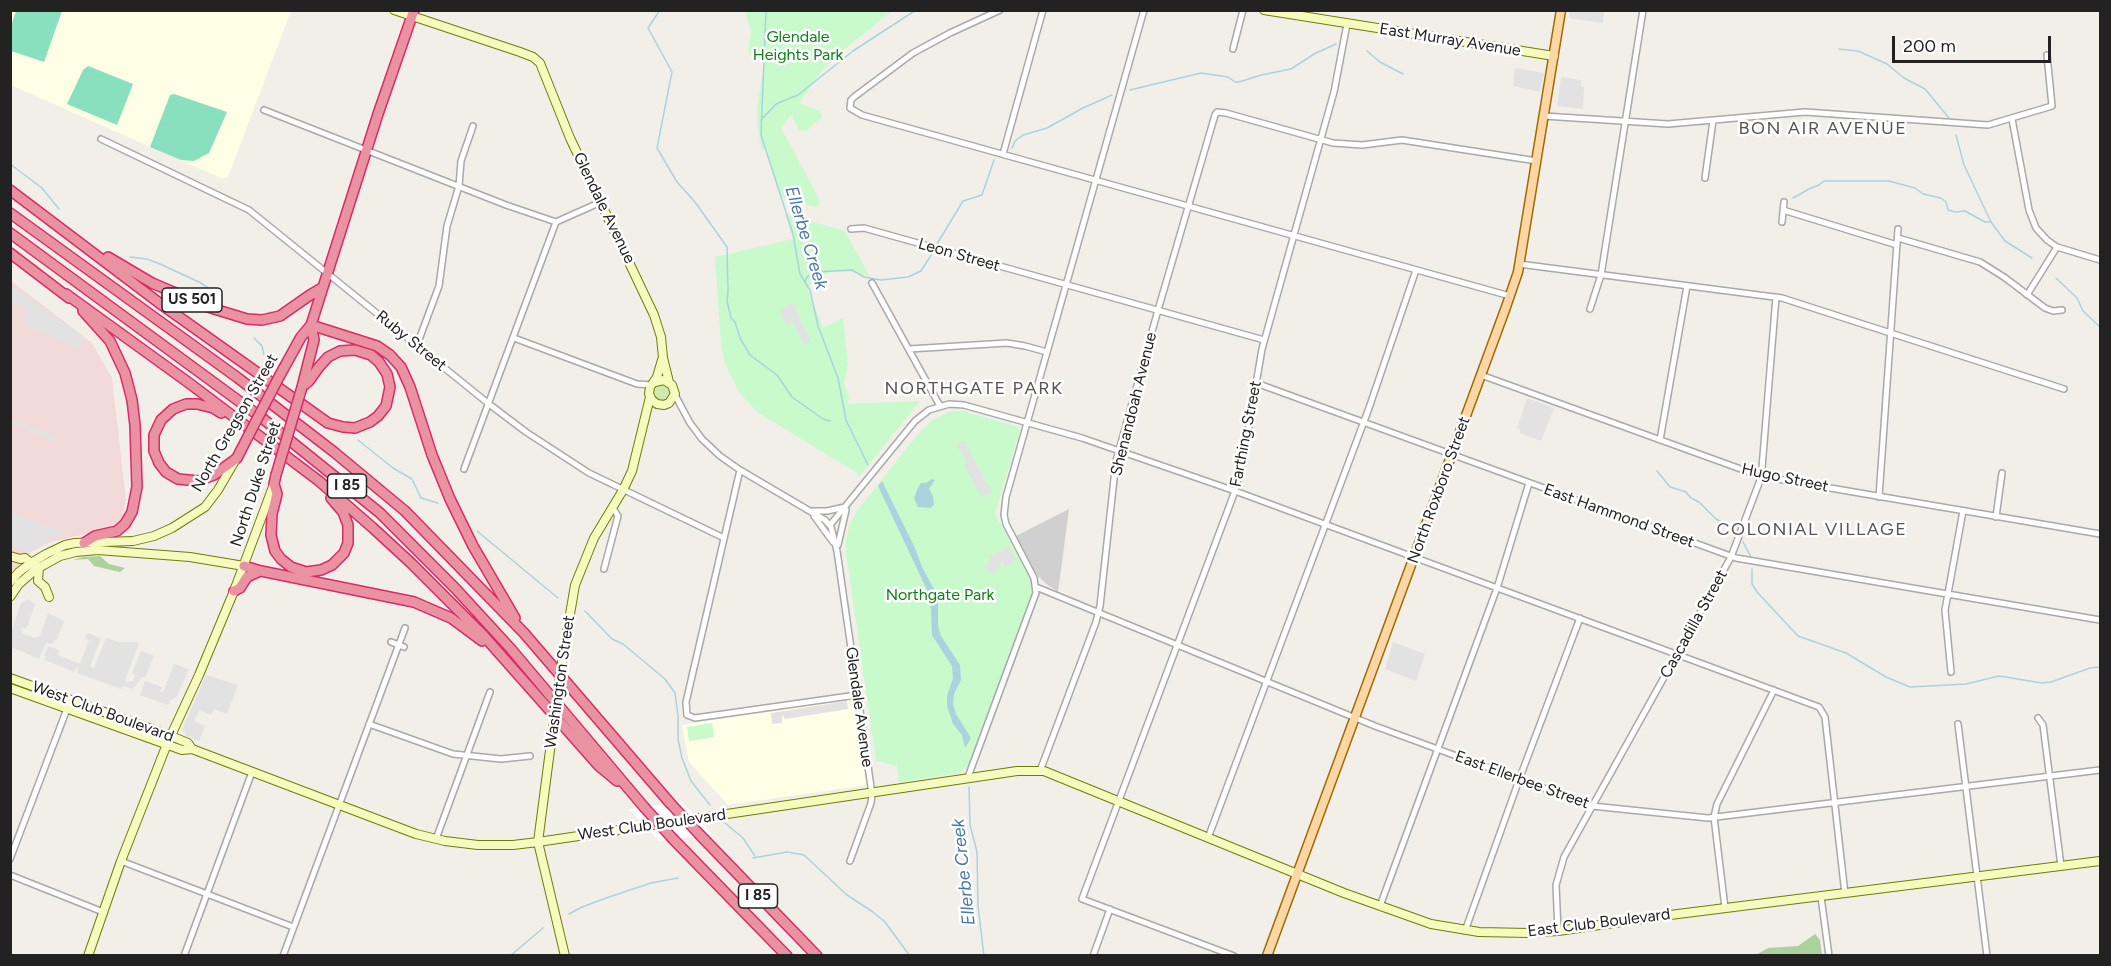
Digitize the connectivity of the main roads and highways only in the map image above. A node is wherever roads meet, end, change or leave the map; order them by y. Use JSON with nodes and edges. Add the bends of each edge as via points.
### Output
{"nodes":[{"id":1,"x":1561,"y":10,"type":"edge"},
{"id":2,"x":413,"y":14,"type":"edge"},
{"id":3,"x":10,"y":190,"type":"edge"},
{"id":4,"x":10,"y":213,"type":"edge"},
{"id":5,"x":67,"y":232,"type":"junction"},
{"id":6,"x":10,"y":233,"type":"edge"},
{"id":7,"x":10,"y":253,"type":"edge"},
{"id":8,"x":322,"y":288,"type":"junction"},
{"id":9,"x":66,"y":294,"type":"junction"},
{"id":10,"x":311,"y":325,"type":"junction"},
{"id":11,"x":302,"y":387,"type":"junction"},
{"id":12,"x":232,"y":417,"type":"junction"},
{"id":13,"x":301,"y":469,"type":"junction"},
{"id":14,"x":84,"y":543,"type":"road end"},
{"id":15,"x":244,"y":566,"type":"road end"},
{"id":16,"x":261,"y":571,"type":"junction"},
{"id":17,"x":234,"y":591,"type":"road end"},
{"id":18,"x":524,"y":633,"type":"junction"},
{"id":19,"x":506,"y":661,"type":"junction"},
{"id":20,"x":633,"y":795,"type":"junction"},
{"id":21,"x":787,"y":956,"type":"edge"},
{"id":22,"x":818,"y":956,"type":"edge"},
{"id":23,"x":1267,"y":956,"type":"edge"}],
"edges":[{"from":1,"to":23,"type":"main road","name":"North Roxboro Street","via":[[1519,264],[1510,296]]},
{"from":2,"to":8,"type":"highway","name":"North Duke Street"},
{"from":3,"to":5,"type":"highway","number":"US 501"},
{"from":4,"to":18,"type":"highway","number":"I 85","via":[[334,452],[405,511]]},
{"from":5,"to":8,"type":"highway","number":"US 501","via":[[152,283],[247,319],[280,316]]},
{"from":5,"to":11,"type":"highway","via":[[328,423],[355,428],[370,422],[386,406],[390,387],[380,362],[355,350],[328,357]]},
{"from":6,"to":20,"type":"highway","number":"I 85","via":[[262,418],[380,513],[511,649]]},
{"from":7,"to":9,"type":"highway"},
{"from":8,"to":10,"type":"highway","name":"North Duke Street"},
{"from":9,"to":12,"type":"highway"},
{"from":9,"to":14,"type":"highway","via":[[103,332],[117,354],[129,388],[135,425],[137,487],[130,518],[117,531]]},
{"from":10,"to":11,"type":"highway","name":"North Duke Street","via":[[314,340]]},
{"from":10,"to":12,"type":"highway","name":"North Gregson Street","bridge":true,"via":[[239,454],[206,479],[191,482],[177,479],[159,463],[154,451],[156,427],[173,409],[197,404]]},
{"from":10,"to":18,"type":"highway","via":[[376,345],[400,367],[462,525]]},
{"from":11,"to":13,"type":"highway","name":"North Duke Street","bridge":true,"via":[[275,479],[270,529],[275,551],[285,563],[315,572],[328,568],[344,553],[348,525],[338,506]]},
{"from":12,"to":13,"type":"highway"},
{"from":13,"to":19,"type":"highway","via":[[411,563]]},
{"from":15,"to":16,"type":"highway"},
{"from":16,"to":17,"type":"highway","via":[[247,577]]},
{"from":16,"to":19,"type":"highway","via":[[424,606],[451,618]]},
{"from":18,"to":22,"type":"highway","number":"I 85","bridge":true,"via":[[700,836]]},
{"from":19,"to":20,"type":"highway","via":[[599,766]]},
{"from":20,"to":21,"type":"highway","number":"I 85","bridge":true}]}
